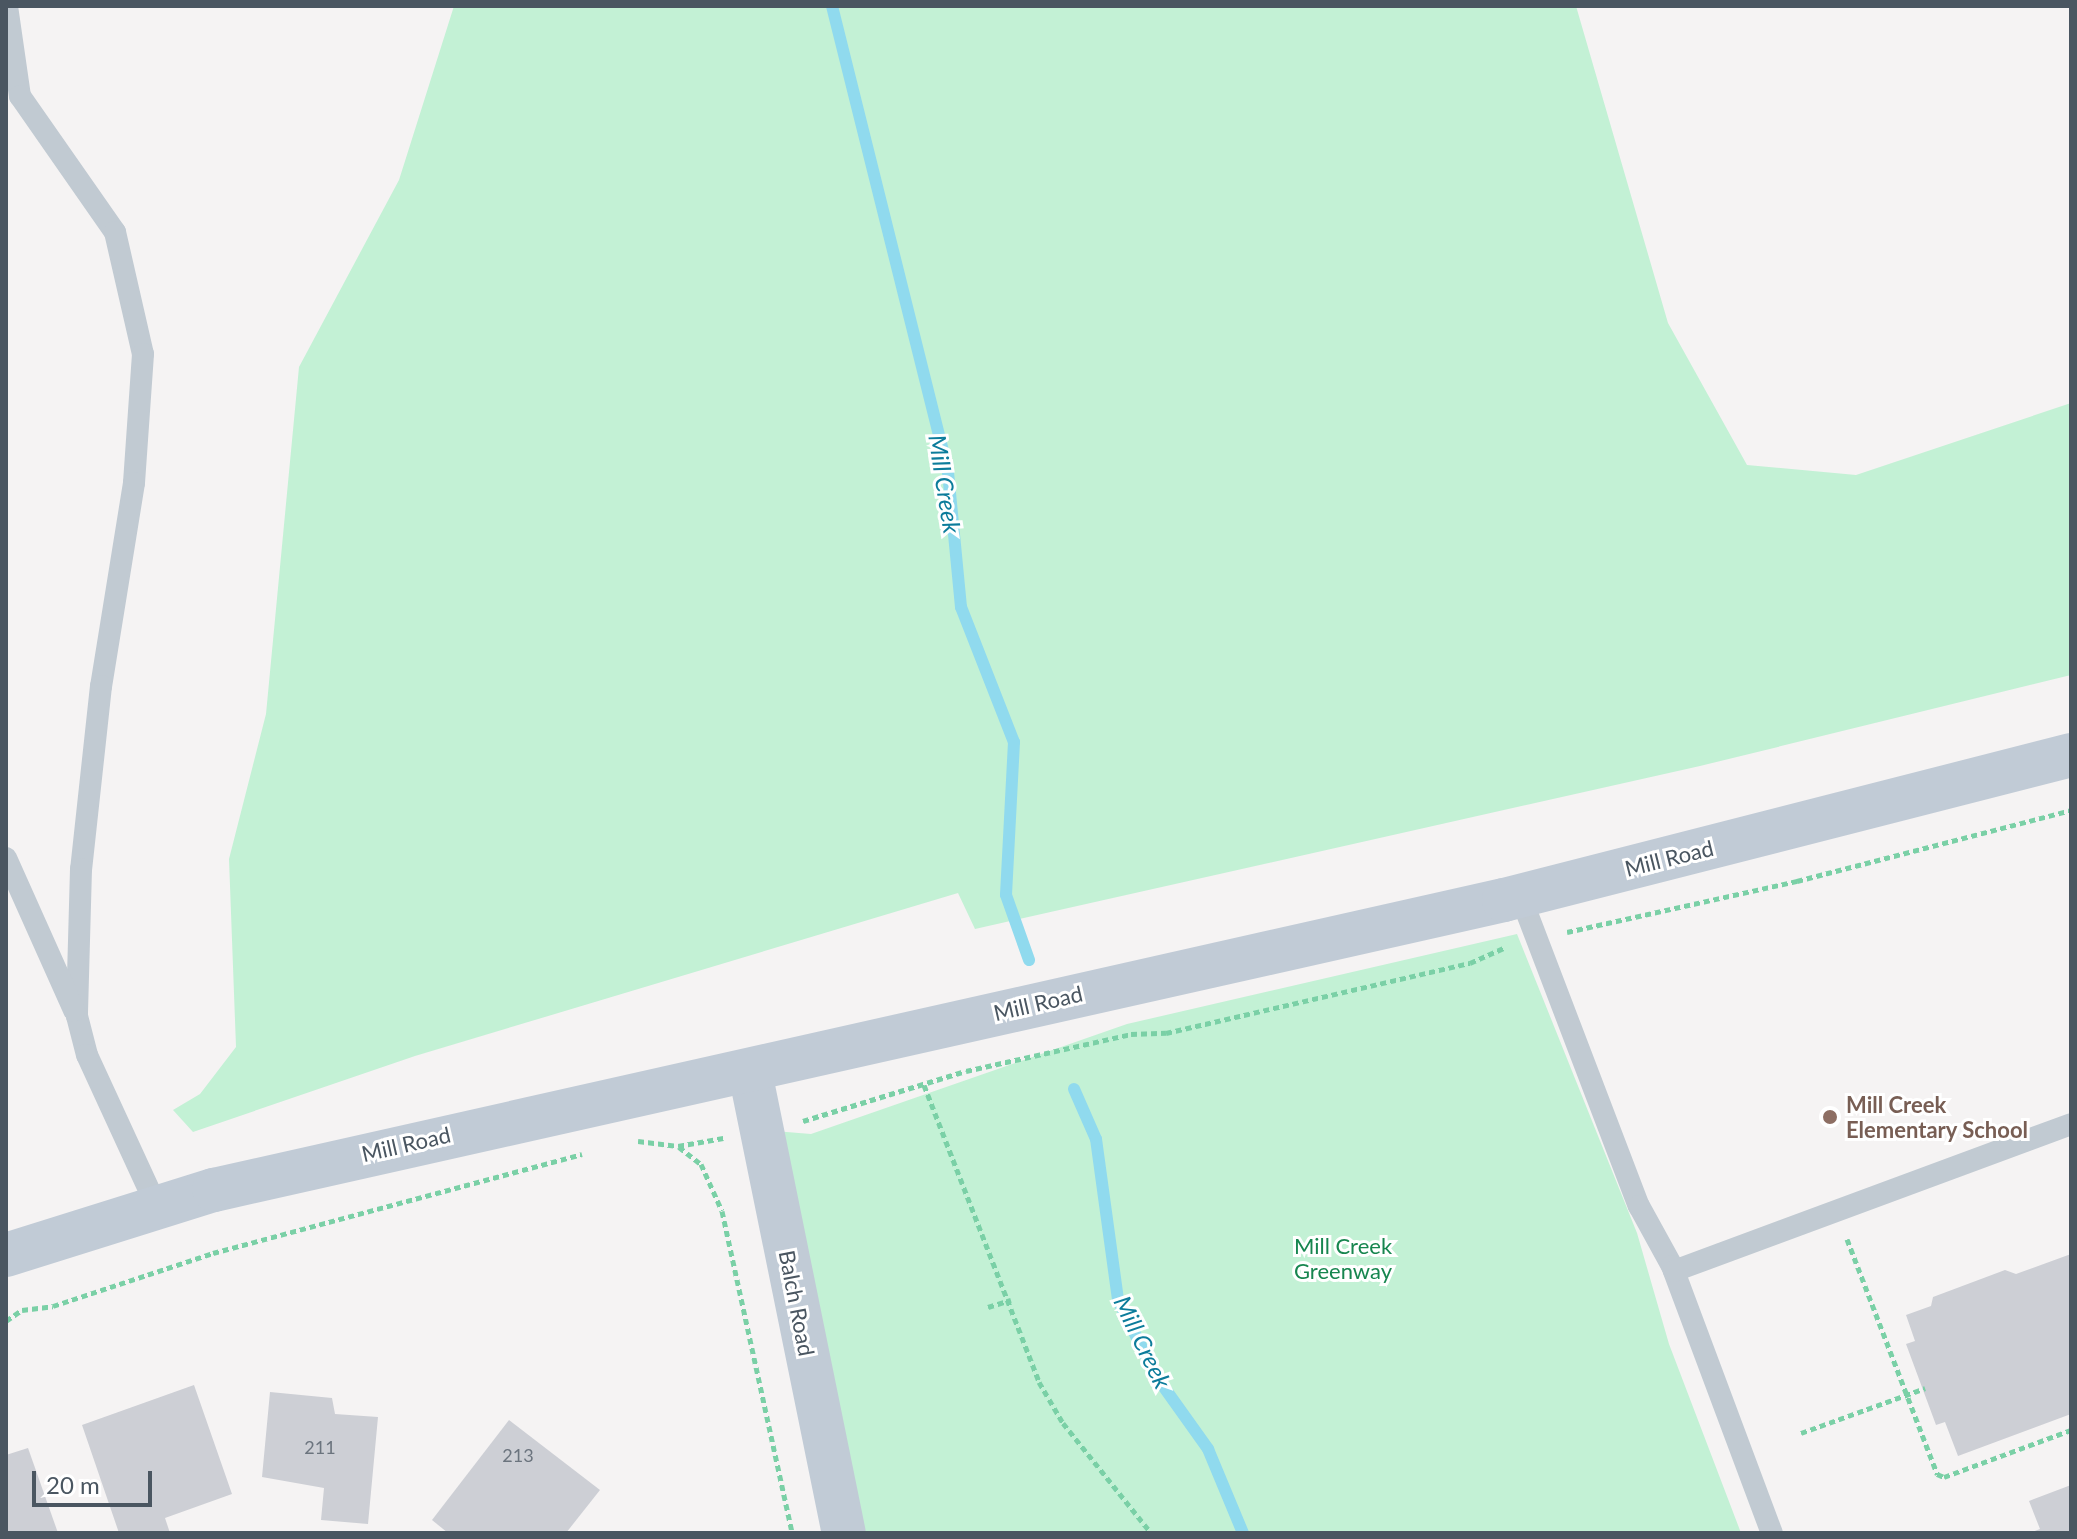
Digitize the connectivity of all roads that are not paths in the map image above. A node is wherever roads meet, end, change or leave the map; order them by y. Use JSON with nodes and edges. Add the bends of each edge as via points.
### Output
{"nodes":[{"id":1,"x":7,"y":6,"type":"edge"},
{"id":2,"x":2071,"y":755,"type":"edge"},
{"id":3,"x":6,"y":858,"type":"edge"},
{"id":4,"x":1520,"y":895,"type":"junction"},
{"id":5,"x":77,"y":1016,"type":"junction"},
{"id":6,"x":750,"y":1072,"type":"junction"},
{"id":7,"x":2071,"y":1124,"type":"edge"},
{"id":8,"x":157,"y":1207,"type":"junction"},
{"id":9,"x":6,"y":1255,"type":"edge"},
{"id":10,"x":1674,"y":1271,"type":"junction"},
{"id":11,"x":844,"y":1533,"type":"edge"},
{"id":12,"x":1772,"y":1533,"type":"edge"}],
"edges":[{"from":1,"to":5,"type":"lane","via":[[20,96],[115,232],[143,354],[134,483],[101,686],[81,869]]},
{"from":2,"to":4,"type":"street","name":"Mill Road"},
{"from":3,"to":5,"type":"lane"},
{"from":4,"to":6,"type":"street","name":"Mill Road"},
{"from":4,"to":10,"type":"lane","via":[[1639,1206]]},
{"from":5,"to":8,"type":"lane","via":[[87,1055]]},
{"from":6,"to":8,"type":"street","name":"Mill Road","via":[[603,1098]]},
{"from":6,"to":11,"type":"street","name":"Balch Road"},
{"from":7,"to":10,"type":"lane"},
{"from":8,"to":9,"type":"street","name":"Mill Road"},
{"from":10,"to":12,"type":"lane"}]}
